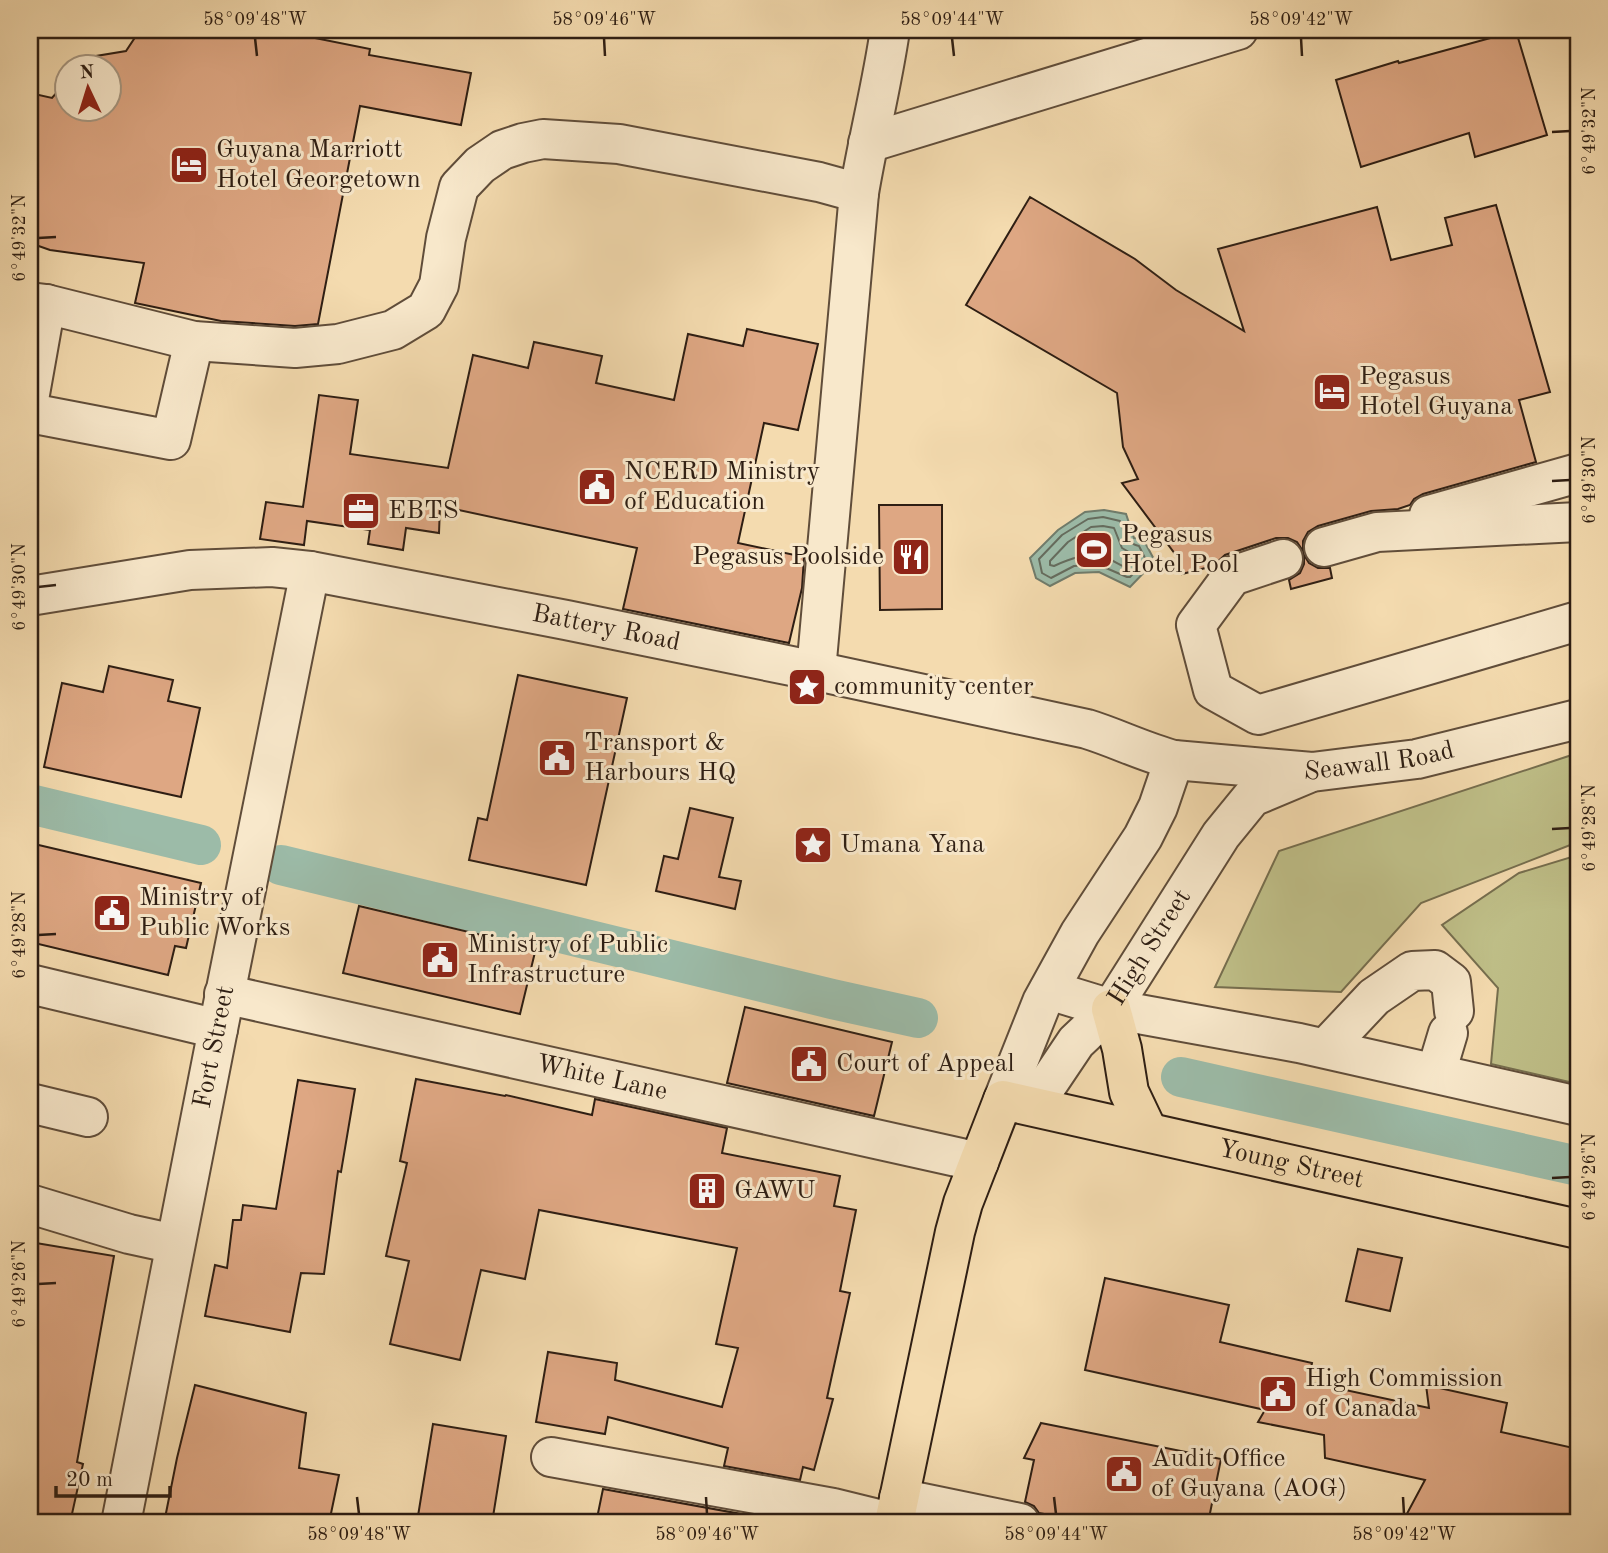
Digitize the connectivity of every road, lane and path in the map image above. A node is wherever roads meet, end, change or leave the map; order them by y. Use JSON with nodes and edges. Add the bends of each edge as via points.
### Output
{"nodes":[{"id":1,"x":890,"y":30,"type":"edge"},
{"id":2,"x":1238,"y":30,"type":"edge"},
{"id":3,"x":868,"y":142,"type":"junction"},
{"id":4,"x":859,"y":193,"type":"junction"},
{"id":5,"x":38,"y":303,"type":"edge"},
{"id":6,"x":194,"y":341,"type":"junction"},
{"id":7,"x":30,"y":394,"type":"edge"},
{"id":8,"x":30,"y":413,"type":"edge"},
{"id":9,"x":1578,"y":473,"type":"edge"},
{"id":10,"x":1578,"y":522,"type":"edge"},
{"id":11,"x":1377,"y":533,"type":"junction"},
{"id":12,"x":1324,"y":547,"type":"dead end"},
{"id":13,"x":1283,"y":559,"type":"dead end"},
{"id":14,"x":310,"y":571,"type":"junction"},
{"id":15,"x":30,"y":596,"type":"edge"},
{"id":16,"x":1578,"y":621,"type":"edge"},
{"id":17,"x":816,"y":671,"type":"junction"},
{"id":18,"x":1578,"y":719,"type":"edge"},
{"id":19,"x":1174,"y":760,"type":"junction"},
{"id":20,"x":1312,"y":772,"type":"junction"},
{"id":21,"x":30,"y":984,"type":"edge"},
{"id":22,"x":1049,"y":990,"type":"junction"},
{"id":23,"x":1111,"y":1009,"type":"junction"},
{"id":24,"x":221,"y":1012,"type":"junction"},
{"id":25,"x":1326,"y":1048,"type":"junction"},
{"id":26,"x":1436,"y":1073,"type":"junction"},
{"id":27,"x":30,"y":1103,"type":"edge"},
{"id":28,"x":1578,"y":1106,"type":"edge"},
{"id":29,"x":88,"y":1117,"type":"dead end"},
{"id":30,"x":1001,"y":1125,"type":"junction"},
{"id":31,"x":1148,"y":1132,"type":"junction"},
{"id":32,"x":30,"y":1204,"type":"edge"},
{"id":33,"x":1578,"y":1229,"type":"edge"},
{"id":34,"x":176,"y":1244,"type":"junction"},
{"id":35,"x":551,"y":1457,"type":"dead end"},
{"id":36,"x":896,"y":1515,"type":"edge"},
{"id":37,"x":121,"y":1523,"type":"edge"},
{"id":38,"x":1020,"y":1523,"type":"edge"}],
"edges":[{"from":1,"to":3,"type":"street"},
{"from":2,"to":3,"type":"street"},
{"from":3,"to":4,"type":"street"},
{"from":4,"to":6,"type":"street","via":[[619,144],[543,139],[523,143],[502,150],[458,187],[439,285],[426,310],[393,330],[338,344],[295,348]]},
{"from":4,"to":17,"type":"street"},
{"from":5,"to":6,"type":"street"},
{"from":5,"to":7,"type":"street"},
{"from":6,"to":8,"type":"street","via":[[171,440]]},
{"from":9,"to":11,"type":"street"},
{"from":10,"to":11,"type":"street"},
{"from":11,"to":12,"type":"street"},
{"from":13,"to":16,"type":"street","via":[[1232,576],[1196,625],[1213,690],[1258,715]]},
{"from":14,"to":15,"type":"street","name":"Battery Road","via":[[272,567],[190,570]]},
{"from":14,"to":17,"type":"street","name":"Battery Road"},
{"from":14,"to":24,"type":"street","name":"Fort Street"},
{"from":17,"to":19,"type":"street","name":"Battery Road","via":[[1087,729]]},
{"from":18,"to":20,"type":"street","name":"Seawall Road","via":[[1416,760]]},
{"from":19,"to":20,"type":"street","name":"Seawall Road"},
{"from":19,"to":22,"type":"street","name":"High Street","via":[[1143,837]]},
{"from":20,"to":23,"type":"street","name":"High Street","via":[[1252,797],[1221,835]]},
{"from":21,"to":24,"type":"street","name":"White Lane"},
{"from":22,"to":23,"type":"street"},
{"from":22,"to":30,"type":"street","name":"High Street"},
{"from":23,"to":25,"type":"street"},
{"from":23,"to":30,"type":"street","name":"High Street"},
{"from":23,"to":31,"type":"main road","via":[[1129,1092]]},
{"from":24,"to":30,"type":"street","name":"White Lane"},
{"from":24,"to":34,"type":"street","name":"Fort Street"},
{"from":25,"to":26,"type":"street"},
{"from":25,"to":26,"type":"street","via":[[1374,997],[1412,971],[1435,970],[1451,982],[1451,1022]]},
{"from":26,"to":28,"type":"street"},
{"from":27,"to":29,"type":"street"},
{"from":30,"to":31,"type":"main road","name":"Young Street"},
{"from":30,"to":36,"type":"main road","name":"High Street","via":[[963,1203]]},
{"from":31,"to":33,"type":"main road","name":"Young Street"},
{"from":32,"to":34,"type":"street"},
{"from":34,"to":37,"type":"street","name":"Fort Street"},
{"from":35,"to":36,"type":"street","via":[[833,1508]]},
{"from":36,"to":38,"type":"street"}]}
